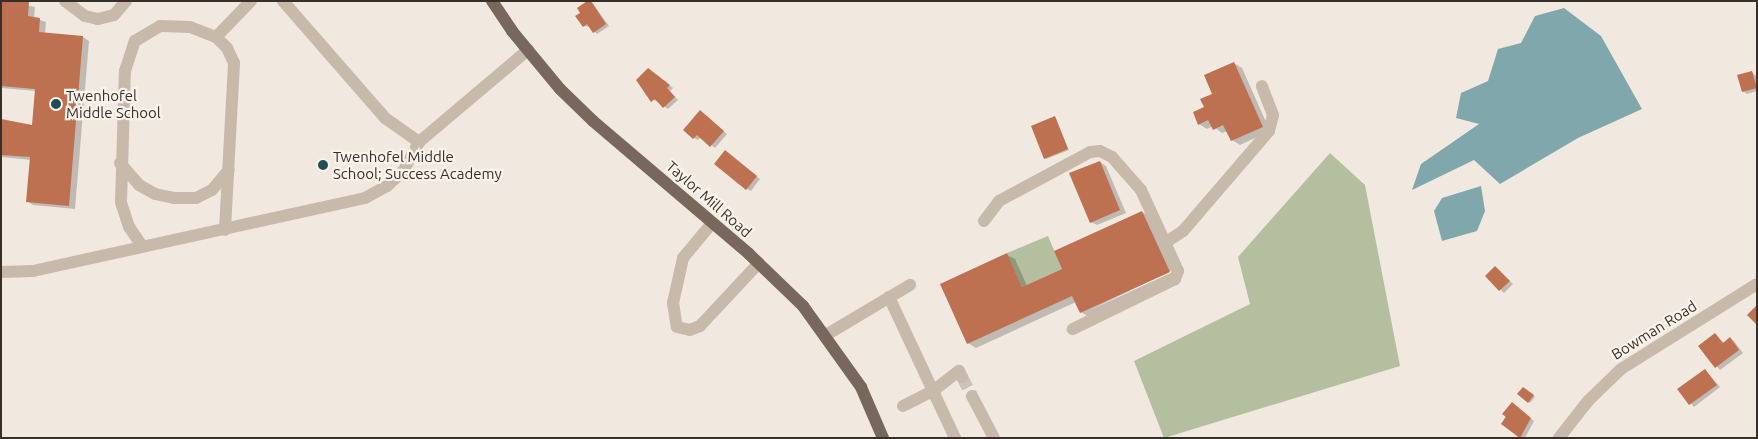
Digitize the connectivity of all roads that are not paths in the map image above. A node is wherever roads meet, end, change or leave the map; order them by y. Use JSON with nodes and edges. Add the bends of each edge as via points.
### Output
{"nodes":[{"id":1,"x":65,"y":1,"type":"edge"},
{"id":2,"x":126,"y":1,"type":"edge"},
{"id":3,"x":251,"y":1,"type":"edge"},
{"id":4,"x":283,"y":1,"type":"edge"},
{"id":5,"x":492,"y":1,"type":"edge"},
{"id":6,"x":216,"y":37,"type":"junction"},
{"id":7,"x":528,"y":50,"type":"junction"},
{"id":8,"x":1262,"y":86,"type":"dead end"},
{"id":9,"x":419,"y":142,"type":"junction"},
{"id":10,"x":120,"y":163,"type":"junction"},
{"id":11,"x":230,"y":170,"type":"junction"},
{"id":12,"x":984,"y":221,"type":"dead end"},
{"id":13,"x":712,"y":223,"type":"junction"},
{"id":14,"x":226,"y":230,"type":"junction"},
{"id":15,"x":1165,"y":243,"type":"junction"},
{"id":16,"x":142,"y":246,"type":"junction"},
{"id":17,"x":760,"y":263,"type":"junction"},
{"id":18,"x":1,"y":272,"type":"edge"},
{"id":19,"x":1757,"y":284,"type":"edge"},
{"id":20,"x":910,"y":285,"type":"dead end"},
{"id":21,"x":889,"y":297,"type":"junction"},
{"id":22,"x":1074,"y":329,"type":"dead end"},
{"id":23,"x":826,"y":335,"type":"junction"},
{"id":24,"x":962,"y":377,"type":"dead end"},
{"id":25,"x":933,"y":391,"type":"junction"},
{"id":26,"x":972,"y":396,"type":"tunnel mouth"},
{"id":27,"x":903,"y":406,"type":"dead end"},
{"id":28,"x":883,"y":438,"type":"edge"},
{"id":29,"x":955,"y":438,"type":"edge"},
{"id":30,"x":994,"y":438,"type":"edge"},
{"id":31,"x":1559,"y":438,"type":"edge"}],
"edges":[{"from":1,"to":2,"type":"street","via":[[85,16],[98,19],[114,15]]},
{"from":3,"to":6,"type":"street"},
{"from":4,"to":9,"type":"street","via":[[386,118]]},
{"from":5,"to":7,"type":"main road","name":"Taylor Mill Road"},
{"from":6,"to":10,"type":"street","via":[[171,25],[147,31],[135,41],[125,71]]},
{"from":6,"to":11,"type":"street","via":[[227,48],[236,78]]},
{"from":7,"to":9,"type":"street"},
{"from":7,"to":13,"type":"main road","name":"Taylor Mill Road","via":[[593,121]]},
{"from":8,"to":15,"type":"street","via":[[1273,116],[1269,131],[1184,231]]},
{"from":9,"to":14,"type":"street","via":[[404,170],[387,186],[365,198]]},
{"from":10,"to":11,"type":"street","via":[[139,185],[155,194],[174,198],[196,198],[212,190]]},
{"from":10,"to":16,"type":"street","via":[[121,202],[129,227]]},
{"from":11,"to":14,"type":"street"},
{"from":12,"to":15,"type":"street","via":[[999,201],[1090,152],[1100,151],[1112,157],[1141,190]]},
{"from":13,"to":17,"type":"main road","name":"Taylor Mill Road"},
{"from":13,"to":17,"type":"street","via":[[683,258],[673,303],[677,327],[690,330],[700,326]]},
{"from":14,"to":16,"type":"street"},
{"from":15,"to":22,"type":"street","via":[[1178,271],[1174,279]]},
{"from":16,"to":18,"type":"street","via":[[33,270]]},
{"from":17,"to":23,"type":"main road","name":"Taylor Mill Road","via":[[803,306]]},
{"from":19,"to":31,"type":"street","name":"Bowman Road","via":[[1621,369],[1588,401]]},
{"from":20,"to":21,"type":"street"},
{"from":21,"to":23,"type":"street"},
{"from":21,"to":25,"type":"street"},
{"from":23,"to":28,"type":"main road","name":"Taylor Mill Road","via":[[861,387]]},
{"from":24,"to":25,"type":"street","via":[[959,371]]},
{"from":25,"to":27,"type":"street"},
{"from":25,"to":29,"type":"street"},
{"from":26,"to":30,"type":"street"}]}
